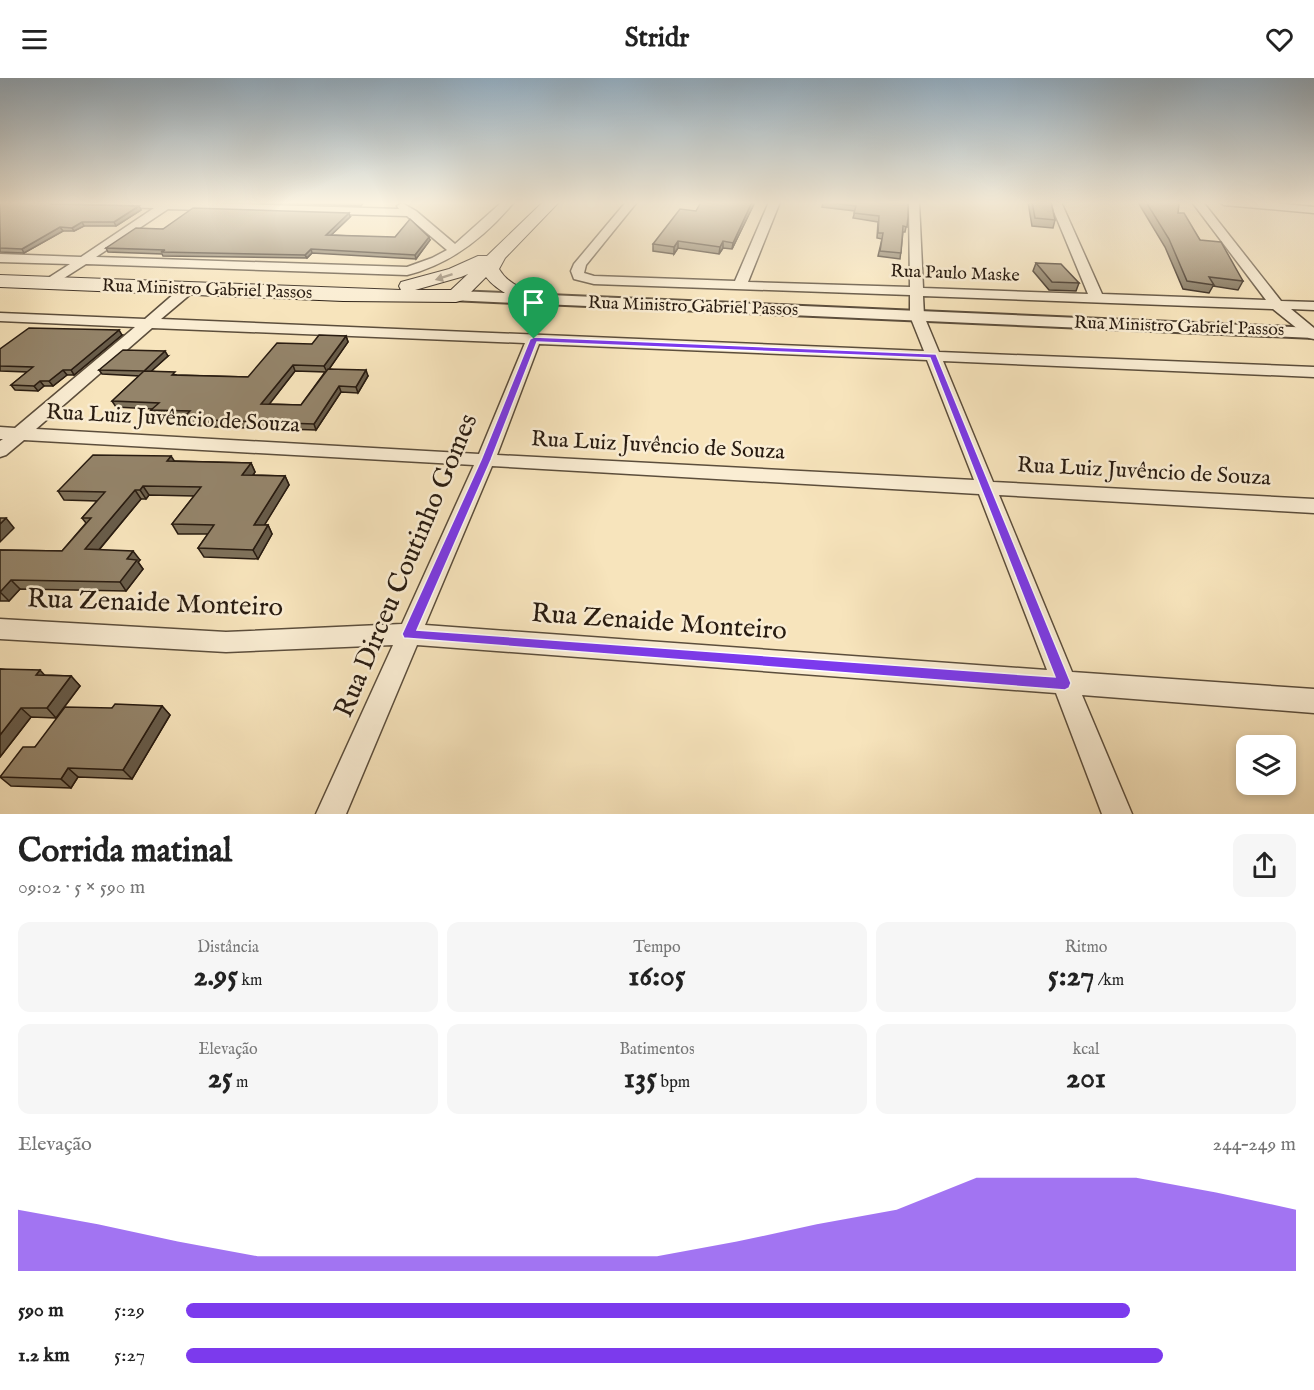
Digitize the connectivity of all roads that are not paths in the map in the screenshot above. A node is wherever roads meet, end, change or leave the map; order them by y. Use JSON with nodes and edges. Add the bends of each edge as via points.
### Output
{"nodes":[{"id":1,"x":119,"y":236,"type":"edge"},
{"id":2,"x":439,"y":236,"type":"edge"},
{"id":3,"x":472,"y":236,"type":"edge"},
{"id":4,"x":516,"y":236,"type":"edge"},
{"id":5,"x":603,"y":236,"type":"edge"},
{"id":6,"x":760,"y":236,"type":"edge"},
{"id":7,"x":915,"y":236,"type":"edge"},
{"id":8,"x":1069,"y":236,"type":"edge"},
{"id":9,"x":1224,"y":236,"type":"edge"},
{"id":10,"x":456,"y":251,"type":"junction"},
{"id":11,"x":498,"y":254,"type":"junction"},
{"id":12,"x":0,"y":258,"type":"edge"},
{"id":13,"x":81,"y":261,"type":"junction"},
{"id":14,"x":0,"y":281,"type":"edge"},
{"id":15,"x":50,"y":283,"type":"junction"},
{"id":16,"x":740,"y":284,"type":"junction"},
{"id":17,"x":188,"y":289,"type":"junction"},
{"id":18,"x":916,"y":290,"type":"junction"},
{"id":19,"x":343,"y":295,"type":"junction"},
{"id":20,"x":456,"y":296,"type":"junction"},
{"id":21,"x":1096,"y":297,"type":"junction"},
{"id":22,"x":546,"y":301,"type":"junction"},
{"id":23,"x":1277,"y":305,"type":"junction"},
{"id":24,"x":1314,"y":306,"type":"edge"},
{"id":25,"x":917,"y":316,"type":"junction"},
{"id":26,"x":0,"y":317,"type":"edge"},
{"id":27,"x":151,"y":323,"type":"junction"},
{"id":28,"x":1313,"y":334,"type":"edge"},
{"id":29,"x":534,"y":339,"type":"junction"},
{"id":30,"x":933,"y":356,"type":"junction"},
{"id":31,"x":1314,"y":372,"type":"edge"},
{"id":32,"x":0,"y":433,"type":"edge"},
{"id":33,"x":21,"y":434,"type":"junction"},
{"id":34,"x":0,"y":451,"type":"edge"},
{"id":35,"x":486,"y":460,"type":"junction"},
{"id":36,"x":986,"y":488,"type":"junction"},
{"id":37,"x":1314,"y":506,"type":"edge"},
{"id":38,"x":0,"y":629,"type":"edge"},
{"id":39,"x":409,"y":634,"type":"junction"},
{"id":40,"x":1065,"y":683,"type":"junction"},
{"id":41,"x":1314,"y":701,"type":"edge"},
{"id":42,"x":331,"y":814,"type":"edge"},
{"id":43,"x":1117,"y":814,"type":"edge"}],
"edges":[{"from":1,"to":13,"type":"street"},
{"from":2,"to":10,"type":"street"},
{"from":3,"to":10,"type":"street"},
{"from":4,"to":11,"type":"main road"},
{"from":5,"to":16,"type":"street","name":"Rua Paulo Maske","via":[[580,264],[579,276]]},
{"from":6,"to":16,"type":"street"},
{"from":7,"to":18,"type":"street"},
{"from":8,"to":21,"type":"street"},
{"from":9,"to":23,"type":"street"},
{"from":10,"to":13,"type":"street","via":[[426,268],[407,271]]},
{"from":11,"to":19,"type":"main road","one_way":true,"via":[[421,284]]},
{"from":11,"to":20,"type":"main road"},
{"from":11,"to":22,"type":"main road","via":[[490,269],[495,281]]},
{"from":12,"to":13,"type":"street"},
{"from":13,"to":15,"type":"street"},
{"from":14,"to":15,"type":"main road","name":"Rua Ministro Gabriel Passos"},
{"from":15,"to":17,"type":"main road","name":"Rua Ministro Gabriel Passos"},
{"from":16,"to":18,"type":"street","name":"Rua Paulo Maske"},
{"from":17,"to":19,"type":"main road","name":"Rua Ministro Gabriel Passos"},
{"from":17,"to":27,"type":"street"},
{"from":18,"to":21,"type":"street","name":"Rua Paulo Maske"},
{"from":18,"to":25,"type":"street"},
{"from":19,"to":20,"type":"main road","name":"Rua Ministro Gabriel Passos"},
{"from":20,"to":22,"type":"street","name":"Rua Ministro Gabriel Passos"},
{"from":21,"to":23,"type":"street","name":"Rua Paulo Maske"},
{"from":22,"to":25,"type":"street","name":"Rua Ministro Gabriel Passos"},
{"from":23,"to":24,"type":"street","name":"Rua Paulo Maske"},
{"from":23,"to":28,"type":"street"},
{"from":25,"to":28,"type":"street","name":"Rua Ministro Gabriel Passos"},
{"from":25,"to":30,"type":"street"},
{"from":26,"to":27,"type":"street"},
{"from":27,"to":29,"type":"street"},
{"from":27,"to":33,"type":"street"},
{"from":29,"to":30,"type":"street"},
{"from":29,"to":35,"type":"street","name":"Rua Dirceu Coutinho Gomes"},
{"from":30,"to":31,"type":"street"},
{"from":30,"to":36,"type":"street"},
{"from":32,"to":33,"type":"street","name":"Rua Luiz Juvêncio de Souza"},
{"from":33,"to":34,"type":"street"},
{"from":33,"to":35,"type":"street","name":"Rua Luiz Juvêncio de Souza"},
{"from":35,"to":36,"type":"street","name":"Rua Luiz Juvêncio de Souza"},
{"from":35,"to":39,"type":"street","name":"Rua Dirceu Coutinho Gomes"},
{"from":36,"to":37,"type":"street","name":"Rua Luiz Juvêncio de Souza"},
{"from":36,"to":40,"type":"street"},
{"from":38,"to":39,"type":"street","name":"Rua Zenaide Monteiro","via":[[226,642]]},
{"from":39,"to":40,"type":"street","name":"Rua Zenaide Monteiro"},
{"from":39,"to":42,"type":"street","name":"Rua Dirceu Coutinho Gomes"},
{"from":40,"to":41,"type":"street","name":"Rua Zenaide Monteiro"},
{"from":40,"to":43,"type":"street"}]}
